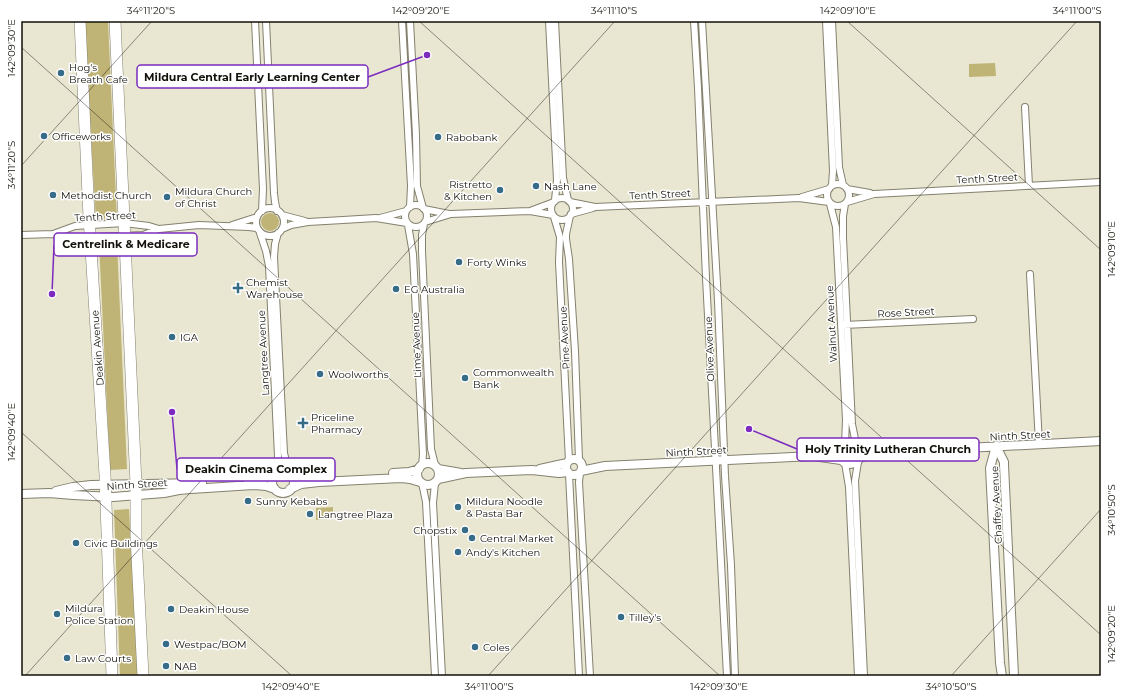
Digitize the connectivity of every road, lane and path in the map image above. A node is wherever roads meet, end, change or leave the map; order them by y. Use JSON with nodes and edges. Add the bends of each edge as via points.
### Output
{"nodes":[{"id":1,"x":80,"y":21,"type":"edge"},
{"id":2,"x":115,"y":21,"type":"edge"},
{"id":3,"x":255,"y":21,"type":"edge"},
{"id":4,"x":266,"y":21,"type":"edge"},
{"id":5,"x":402,"y":21,"type":"edge"},
{"id":6,"x":410,"y":21,"type":"edge"},
{"id":7,"x":549,"y":21,"type":"edge"},
{"id":8,"x":555,"y":21,"type":"edge"},
{"id":9,"x":694,"y":21,"type":"edge"},
{"id":10,"x":702,"y":21,"type":"edge"},
{"id":11,"x":826,"y":21,"type":"edge"},
{"id":12,"x":832,"y":21,"type":"edge"},
{"id":13,"x":1025,"y":107,"type":"dead end"},
{"id":14,"x":1101,"y":182,"type":"edge"},
{"id":15,"x":1029,"y":186,"type":"junction"},
{"id":16,"x":830,"y":187,"type":"junction"},
{"id":17,"x":845,"y":187,"type":"junction"},
{"id":18,"x":874,"y":194,"type":"junction"},
{"id":19,"x":799,"y":198,"type":"junction"},
{"id":20,"x":555,"y":201,"type":"junction"},
{"id":21,"x":569,"y":201,"type":"junction"},
{"id":22,"x":703,"y":202,"type":"junction"},
{"id":23,"x":712,"y":202,"type":"junction"},
{"id":24,"x":830,"y":203,"type":"junction"},
{"id":25,"x":846,"y":203,"type":"junction"},
{"id":26,"x":595,"y":207,"type":"junction"},
{"id":27,"x":408,"y":209,"type":"junction"},
{"id":28,"x":423,"y":209,"type":"junction"},
{"id":29,"x":262,"y":211,"type":"junction"},
{"id":30,"x":530,"y":211,"type":"junction"},
{"id":31,"x":280,"y":213,"type":"junction"},
{"id":32,"x":451,"y":214,"type":"junction"},
{"id":33,"x":571,"y":215,"type":"junction"},
{"id":34,"x":554,"y":216,"type":"junction"},
{"id":35,"x":257,"y":217,"type":"junction"},
{"id":36,"x":376,"y":218,"type":"junction"},
{"id":37,"x":308,"y":222,"type":"junction"},
{"id":38,"x":124,"y":223,"type":"junction"},
{"id":39,"x":424,"y":223,"type":"junction"},
{"id":40,"x":408,"y":224,"type":"junction"},
{"id":41,"x":90,"y":226,"type":"junction"},
{"id":42,"x":229,"y":226,"type":"junction"},
{"id":43,"x":159,"y":229,"type":"junction"},
{"id":44,"x":259,"y":230,"type":"junction"},
{"id":45,"x":280,"y":231,"type":"junction"},
{"id":46,"x":53,"y":234,"type":"junction"},
{"id":47,"x":21,"y":235,"type":"edge"},
{"id":48,"x":125,"y":236,"type":"junction"},
{"id":49,"x":90,"y":238,"type":"junction"},
{"id":50,"x":1030,"y":274,"type":"dead end"},
{"id":51,"x":973,"y":318,"type":"dead end"},
{"id":52,"x":844,"y":325,"type":"junction"},
{"id":53,"x":564,"y":366,"type":"junction"},
{"id":54,"x":575,"y":366,"type":"junction"},
{"id":55,"x":1101,"y":441,"type":"edge"},
{"id":56,"x":1039,"y":444,"type":"junction"},
{"id":57,"x":843,"y":446,"type":"junction"},
{"id":58,"x":858,"y":446,"type":"junction"},
{"id":59,"x":996,"y":446,"type":"junction"},
{"id":60,"x":891,"y":452,"type":"junction"},
{"id":61,"x":813,"y":456,"type":"junction"},
{"id":62,"x":715,"y":460,"type":"junction"},
{"id":63,"x":724,"y":460,"type":"junction"},
{"id":64,"x":859,"y":460,"type":"junction"},
{"id":65,"x":843,"y":461,"type":"junction"},
{"id":66,"x":568,"y":462,"type":"junction"},
{"id":67,"x":420,"y":467,"type":"junction"},
{"id":68,"x":436,"y":467,"type":"junction"},
{"id":69,"x":580,"y":467,"type":"junction"},
{"id":70,"x":532,"y":470,"type":"junction"},
{"id":71,"x":466,"y":473,"type":"junction"},
{"id":72,"x":568,"y":473,"type":"junction"},
{"id":73,"x":275,"y":474,"type":"junction"},
{"id":74,"x":290,"y":475,"type":"junction"},
{"id":75,"x":437,"y":481,"type":"junction"},
{"id":76,"x":421,"y":482,"type":"junction"},
{"id":77,"x":105,"y":485,"type":"junction"},
{"id":78,"x":275,"y":489,"type":"junction"},
{"id":79,"x":290,"y":489,"type":"junction"},
{"id":80,"x":136,"y":490,"type":"junction"},
{"id":81,"x":49,"y":493,"type":"junction"},
{"id":82,"x":21,"y":494,"type":"edge"},
{"id":83,"x":105,"y":497,"type":"junction"},
{"id":84,"x":1007,"y":529,"type":"junction"},
{"id":85,"x":993,"y":530,"type":"junction"},
{"id":86,"x":583,"y":543,"type":"junction"},
{"id":87,"x":572,"y":544,"type":"junction"},
{"id":88,"x":997,"y":618,"type":"junction"},
{"id":89,"x":1011,"y":618,"type":"junction"},
{"id":90,"x":112,"y":676,"type":"edge"},
{"id":91,"x":143,"y":676,"type":"edge"},
{"id":92,"x":435,"y":676,"type":"edge"},
{"id":93,"x":442,"y":676,"type":"edge"},
{"id":94,"x":579,"y":676,"type":"edge"},
{"id":95,"x":590,"y":676,"type":"edge"},
{"id":96,"x":727,"y":676,"type":"edge"},
{"id":97,"x":735,"y":676,"type":"edge"},
{"id":98,"x":858,"y":676,"type":"edge"},
{"id":99,"x":864,"y":676,"type":"edge"},
{"id":100,"x":1002,"y":676,"type":"edge"},
{"id":101,"x":1014,"y":676,"type":"edge"}],
"edges":[{"from":1,"to":41,"type":"highway","name":"Deakin Avenue"},
{"from":2,"to":38,"type":"highway"},
{"from":3,"to":29,"type":"street"},
{"from":4,"to":31,"type":"street","via":[[274,193]]},
{"from":5,"to":27,"type":"street","via":[[410,186]]},
{"from":6,"to":28,"type":"street","via":[[417,186]]},
{"from":7,"to":20,"type":"street","via":[[557,180]]},
{"from":8,"to":21,"type":"street","via":[[563,178]]},
{"from":9,"to":22,"type":"street","name":"Olive Avenue"},
{"from":10,"to":23,"type":"street","name":"Olive Avenue"},
{"from":11,"to":16,"type":"street","via":[[833,171]]},
{"from":12,"to":17,"type":"street","via":[[839,167]]},
{"from":13,"to":15,"type":"street"},
{"from":14,"to":15,"type":"street","name":"Tenth Street"},
{"from":15,"to":18,"type":"street","name":"Tenth Street"},
{"from":16,"to":17,"type":"street","via":[[838,184]]},
{"from":16,"to":19,"type":"street","name":"Tenth Street"},
{"from":16,"to":24,"type":"street","via":[[827,196]]},
{"from":17,"to":18,"type":"street","name":"Tenth Street"},
{"from":17,"to":25,"type":"street","via":[[849,195]]},
{"from":18,"to":25,"type":"street","name":"Tenth Street"},
{"from":19,"to":23,"type":"street","name":"Tenth Street"},
{"from":19,"to":24,"type":"street","name":"Tenth Street"},
{"from":20,"to":21,"type":"street","via":[[562,198]]},
{"from":20,"to":30,"type":"street"},
{"from":20,"to":34,"type":"street","via":[[551,208]]},
{"from":21,"to":26,"type":"street","name":"Tenth Street"},
{"from":21,"to":33,"type":"street","via":[[573,208]]},
{"from":22,"to":23,"type":"street","name":"Tenth Street"},
{"from":22,"to":26,"type":"street","name":"Tenth Street"},
{"from":22,"to":62,"type":"street","name":"Olive Avenue"},
{"from":23,"to":63,"type":"street","name":"Olive Avenue"},
{"from":24,"to":25,"type":"street","via":[[839,206]]},
{"from":24,"to":52,"type":"street","name":"Walnut Avenue","via":[[836,227]]},
{"from":25,"to":52,"type":"street","name":"Walnut Avenue","via":[[842,228]]},
{"from":26,"to":33,"type":"street","name":"Tenth Street"},
{"from":27,"to":28,"type":"street","via":[[417,206]]},
{"from":27,"to":36,"type":"street"},
{"from":27,"to":40,"type":"street","via":[[405,217]]},
{"from":28,"to":32,"type":"street"},
{"from":28,"to":39,"type":"street","via":[[427,216]]},
{"from":29,"to":31,"type":"street","via":[[270,209]]},
{"from":29,"to":35,"type":"street"},
{"from":30,"to":32,"type":"street"},
{"from":30,"to":34,"type":"street"},
{"from":31,"to":37,"type":"street"},
{"from":31,"to":45,"type":"street","via":[[284,224]]},
{"from":32,"to":39,"type":"street"},
{"from":33,"to":34,"type":"street","via":[[561,220]]},
{"from":33,"to":54,"type":"street","name":"Pine Avenue","via":[[566,239],[570,259]]},
{"from":34,"to":53,"type":"street","name":"Pine Avenue","via":[[560,237],[558,262]]},
{"from":35,"to":42,"type":"street","name":"Tenth Street"},
{"from":35,"to":44,"type":"street"},
{"from":36,"to":37,"type":"street"},
{"from":36,"to":40,"type":"street"},
{"from":37,"to":45,"type":"street","via":[[291,225]]},
{"from":38,"to":41,"type":"street","name":"Tenth Street"},
{"from":38,"to":43,"type":"street","name":"Tenth Street"},
{"from":38,"to":48,"type":"highway"},
{"from":39,"to":40,"type":"street","via":[[418,227]]},
{"from":39,"to":68,"type":"street","name":"Lime Avenue","via":[[422,251],[428,406],[431,449]]},
{"from":40,"to":67,"type":"street","name":"Lime Avenue","via":[[413,254],[423,454]]},
{"from":41,"to":46,"type":"street","name":"Tenth Street","via":[[75,226]]},
{"from":41,"to":49,"type":"highway","name":"Deakin Avenue"},
{"from":42,"to":43,"type":"street","name":"Tenth Street","via":[[199,225]]},
{"from":42,"to":44,"type":"street","name":"Tenth Street"},
{"from":43,"to":48,"type":"street","name":"Tenth Street","via":[[143,235]]},
{"from":44,"to":45,"type":"street","via":[[267,236]]},
{"from":44,"to":73,"type":"street","name":"Langtree Avenue","via":[[269,266],[278,456]]},
{"from":45,"to":74,"type":"street","name":"Langtree Avenue","via":[[274,250],[274,264],[284,453]]},
{"from":46,"to":47,"type":"street","name":"Tenth Street"},
{"from":46,"to":49,"type":"street","name":"Tenth Street"},
{"from":48,"to":49,"type":"street","name":"Tenth Street"},
{"from":48,"to":80,"type":"highway"},
{"from":49,"to":77,"type":"highway","name":"Deakin Avenue"},
{"from":50,"to":56,"type":"street"},
{"from":51,"to":52,"type":"street","name":"Rose Street"},
{"from":52,"to":57,"type":"street","name":"Walnut Avenue","via":[[846,420]]},
{"from":52,"to":58,"type":"street","name":"Walnut Avenue","via":[[852,424]]},
{"from":53,"to":54,"type":"street"},
{"from":53,"to":66,"type":"street","name":"Pine Avenue"},
{"from":54,"to":69,"type":"street","name":"Pine Avenue"},
{"from":55,"to":56,"type":"street","name":"Ninth Street"},
{"from":56,"to":59,"type":"street","name":"Ninth Street"},
{"from":57,"to":58,"type":"street","via":[[850,442]]},
{"from":57,"to":61,"type":"street","name":"Ninth Street"},
{"from":57,"to":65,"type":"street","via":[[839,454]]},
{"from":58,"to":60,"type":"street","name":"Ninth Street"},
{"from":58,"to":64,"type":"street","via":[[861,451]]},
{"from":59,"to":60,"type":"street","name":"Ninth Street"},
{"from":59,"to":84,"type":"street","name":"Chaffey Avenue","via":[[1004,462]]},
{"from":59,"to":85,"type":"street","name":"Chaffey Avenue","via":[[990,468]]},
{"from":60,"to":64,"type":"street","name":"Ninth Street"},
{"from":61,"to":63,"type":"street","name":"Ninth Street"},
{"from":61,"to":65,"type":"street","name":"Ninth Street"},
{"from":62,"to":63,"type":"street","name":"Ninth Street"},
{"from":62,"to":69,"type":"street","name":"Ninth Street"},
{"from":62,"to":96,"type":"street","name":"Olive Avenue"},
{"from":63,"to":97,"type":"street","name":"Olive Avenue"},
{"from":64,"to":65,"type":"street","via":[[851,465]]},
{"from":64,"to":99,"type":"street","via":[[855,481]]},
{"from":65,"to":98,"type":"street","via":[[849,487]]},
{"from":66,"to":69,"type":"street","via":[[574,459]]},
{"from":66,"to":70,"type":"street"},
{"from":66,"to":72,"type":"street"},
{"from":67,"to":68,"type":"street","via":[[428,464]]},
{"from":67,"to":74,"type":"street","via":[[402,473],[301,478]]},
{"from":67,"to":76,"type":"street","via":[[417,475]]},
{"from":68,"to":71,"type":"street"},
{"from":68,"to":75,"type":"street","via":[[439,472]]},
{"from":69,"to":72,"type":"street","via":[[576,475]]},
{"from":69,"to":86,"type":"street","name":"Pine Avenue"},
{"from":70,"to":71,"type":"street"},
{"from":70,"to":72,"type":"street"},
{"from":71,"to":75,"type":"street"},
{"from":72,"to":87,"type":"street"},
{"from":73,"to":74,"type":"street","via":[[282,471]]},
{"from":73,"to":78,"type":"street","via":[[272,482]]},
{"from":73,"to":80,"type":"street","name":"Ninth Street","via":[[260,480]]},
{"from":74,"to":79,"type":"street","via":[[293,483]]},
{"from":75,"to":76,"type":"street","via":[[428,486]]},
{"from":75,"to":93,"type":"street","via":[[433,503]]},
{"from":76,"to":79,"type":"street","via":[[401,478],[319,482],[301,484]]},
{"from":76,"to":92,"type":"street","via":[[426,502]]},
{"from":77,"to":80,"type":"street","name":"Ninth Street"},
{"from":77,"to":81,"type":"street","name":"Ninth Street","via":[[73,487]]},
{"from":77,"to":83,"type":"highway","name":"Deakin Avenue"},
{"from":78,"to":79,"type":"street","via":[[282,492]]},
{"from":78,"to":80,"type":"street","name":"Ninth Street","via":[[253,485],[164,493]]},
{"from":80,"to":83,"type":"street","name":"Ninth Street"},
{"from":80,"to":91,"type":"highway"},
{"from":81,"to":82,"type":"street","name":"Ninth Street"},
{"from":81,"to":83,"type":"street","name":"Ninth Street"},
{"from":83,"to":90,"type":"highway","name":"Deakin Avenue"},
{"from":84,"to":85,"type":"street"},
{"from":84,"to":89,"type":"street","name":"Chaffey Avenue"},
{"from":85,"to":88,"type":"street","name":"Chaffey Avenue"},
{"from":86,"to":87,"type":"street"},
{"from":86,"to":95,"type":"street","name":"Pine Avenue"},
{"from":87,"to":94,"type":"street"},
{"from":88,"to":89,"type":"street"},
{"from":88,"to":100,"type":"street","name":"Chaffey Avenue"},
{"from":89,"to":101,"type":"street","name":"Chaffey Avenue"}]}
